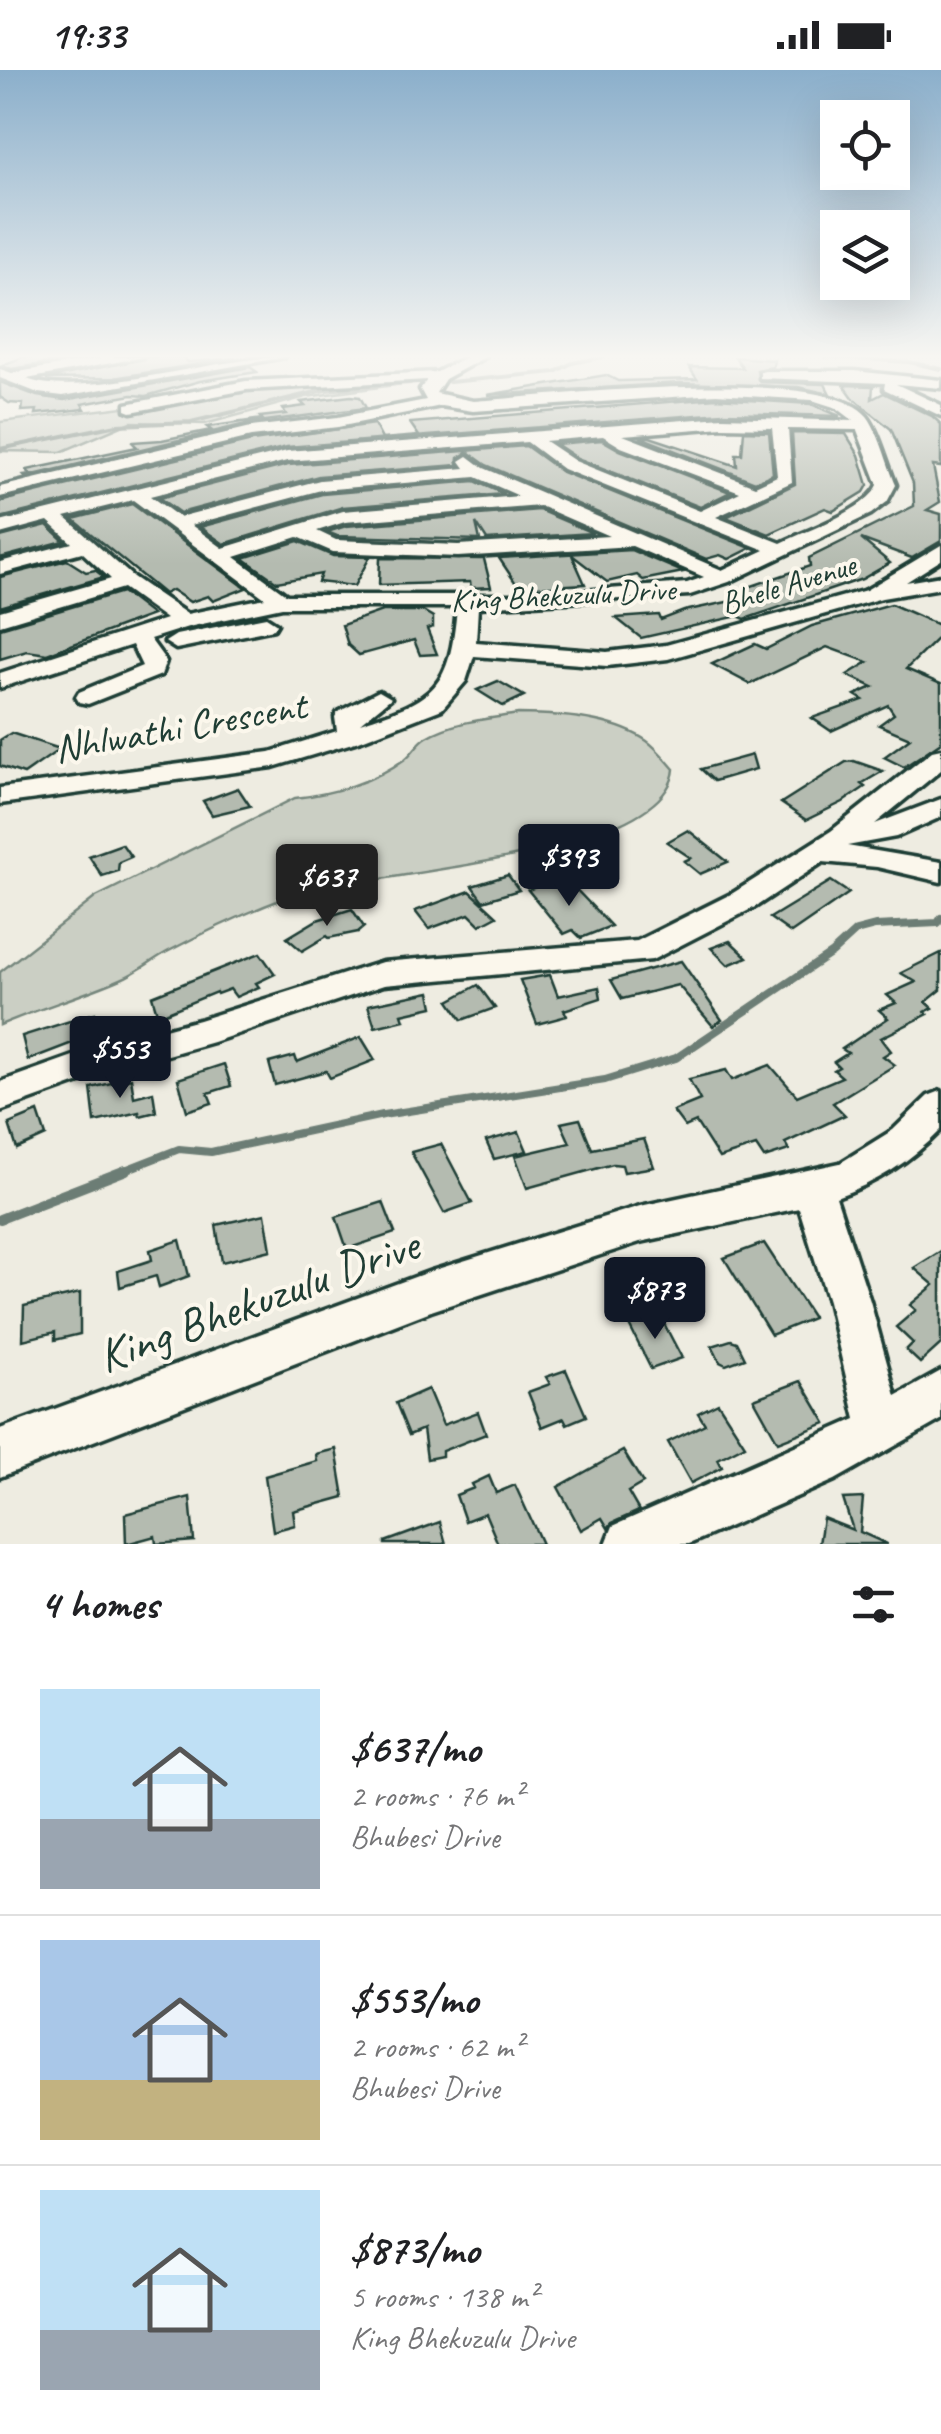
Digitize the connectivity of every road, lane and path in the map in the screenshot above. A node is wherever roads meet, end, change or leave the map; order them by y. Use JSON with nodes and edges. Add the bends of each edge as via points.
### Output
{"nodes":[{"id":1,"x":305,"y":426,"type":"edge"},
{"id":2,"x":674,"y":426,"type":"edge"},
{"id":3,"x":779,"y":426,"type":"edge"},
{"id":4,"x":860,"y":426,"type":"edge"},
{"id":5,"x":866,"y":426,"type":"joint"},
{"id":6,"x":606,"y":431,"type":"junction"},
{"id":7,"x":531,"y":437,"type":"junction"},
{"id":8,"x":458,"y":442,"type":"junction"},
{"id":9,"x":478,"y":472,"type":"junction"},
{"id":10,"x":5,"y":487,"type":"edge"},
{"id":11,"x":756,"y":492,"type":"junction"},
{"id":12,"x":136,"y":494,"type":"junction"},
{"id":13,"x":542,"y":500,"type":"junction"},
{"id":14,"x":52,"y":515,"type":"junction"},
{"id":15,"x":701,"y":517,"type":"junction"},
{"id":16,"x":174,"y":524,"type":"junction"},
{"id":17,"x":0,"y":528,"type":"edge"},
{"id":18,"x":300,"y":531,"type":"junction"},
{"id":19,"x":634,"y":540,"type":"junction"},
{"id":20,"x":85,"y":545,"type":"junction"},
{"id":21,"x":782,"y":550,"type":"junction"},
{"id":22,"x":941,"y":551,"type":"edge"},
{"id":23,"x":218,"y":556,"type":"junction"},
{"id":24,"x":0,"y":568,"type":"edge"},
{"id":25,"x":722,"y":578,"type":"junction"},
{"id":26,"x":126,"y":581,"type":"junction"},
{"id":27,"x":941,"y":582,"type":"edge"},
{"id":28,"x":873,"y":594,"type":"junction"},
{"id":29,"x":282,"y":602,"type":"junction"},
{"id":30,"x":468,"y":602,"type":"junction"},
{"id":31,"x":0,"y":618,"type":"edge"},
{"id":32,"x":183,"y":621,"type":"junction"},
{"id":33,"x":266,"y":624,"type":"dead end"},
{"id":34,"x":141,"y":643,"type":"junction"},
{"id":35,"x":464,"y":648,"type":"junction"},
{"id":36,"x":0,"y":681,"type":"edge"},
{"id":37,"x":88,"y":698,"type":"dead end"},
{"id":38,"x":379,"y":698,"type":"dead end"},
{"id":39,"x":350,"y":736,"type":"junction"},
{"id":40,"x":941,"y":757,"type":"edge"},
{"id":41,"x":0,"y":796,"type":"edge"},
{"id":42,"x":941,"y":807,"type":"edge"},
{"id":43,"x":830,"y":844,"type":"junction"},
{"id":44,"x":941,"y":872,"type":"edge"},
{"id":45,"x":0,"y":1097,"type":"edge"},
{"id":46,"x":941,"y":1106,"type":"edge"},
{"id":47,"x":813,"y":1188,"type":"junction"},
{"id":48,"x":941,"y":1394,"type":"edge"},
{"id":49,"x":882,"y":1430,"type":"junction"},
{"id":50,"x":0,"y":1453,"type":"edge"},
{"id":51,"x":631,"y":1544,"type":"edge"}],
"edges":[{"from":1,"to":10,"type":"street"},
{"from":2,"to":6,"type":"street"},
{"from":3,"to":11,"type":"street","via":[[788,475]]},
{"from":4,"to":5,"type":"street"},
{"from":5,"to":21,"type":"street","name":"King Bhekuzulu Drive","via":[[885,492],[864,510]]},
{"from":6,"to":7,"type":"street"},
{"from":6,"to":11,"type":"street"},
{"from":7,"to":8,"type":"street"},
{"from":7,"to":15,"type":"street","via":[[569,464]]},
{"from":8,"to":9,"type":"street"},
{"from":8,"to":12,"type":"street","via":[[287,456]]},
{"from":9,"to":13,"type":"street"},
{"from":9,"to":16,"type":"street","via":[[320,485]]},
{"from":11,"to":15,"type":"street"},
{"from":12,"to":14,"type":"street"},
{"from":12,"to":16,"type":"street"},
{"from":13,"to":18,"type":"street","via":[[354,516]]},
{"from":13,"to":19,"type":"street"},
{"from":14,"to":17,"type":"street"},
{"from":14,"to":20,"type":"street"},
{"from":15,"to":21,"type":"street"},
{"from":16,"to":23,"type":"street"},
{"from":18,"to":19,"type":"street","via":[[333,546],[458,552]]},
{"from":18,"to":23,"type":"street"},
{"from":19,"to":25,"type":"street"},
{"from":20,"to":24,"type":"street"},
{"from":20,"to":26,"type":"street"},
{"from":21,"to":25,"type":"street","name":"King Bhekuzulu Drive"},
{"from":22,"to":28,"type":"street","name":"Bhele Avenue"},
{"from":23,"to":29,"type":"street"},
{"from":25,"to":30,"type":"street","name":"King Bhekuzulu Drive","via":[[651,594]]},
{"from":26,"to":31,"type":"street"},
{"from":26,"to":32,"type":"street"},
{"from":27,"to":28,"type":"street"},
{"from":28,"to":35,"type":"street","name":"Bhele Avenue","via":[[689,647],[625,658]]},
{"from":29,"to":30,"type":"street","name":"King Bhekuzulu Drive"},
{"from":29,"to":32,"type":"street","name":"King Bhekuzulu Drive"},
{"from":30,"to":35,"type":"street","name":"Nhlwathi Crescent"},
{"from":32,"to":34,"type":"street","name":"King Bhekuzulu Drive"},
{"from":33,"to":34,"type":"street"},
{"from":34,"to":36,"type":"street","name":"King Bhekuzulu Drive"},
{"from":34,"to":37,"type":"street","via":[[154,670]]},
{"from":35,"to":39,"type":"street","name":"Nhlwathi Crescent","via":[[445,697]]},
{"from":38,"to":39,"type":"street","via":[[347,718]]},
{"from":39,"to":41,"type":"street","name":"Nhlwathi Crescent","via":[[273,759]]},
{"from":40,"to":43,"type":"street"},
{"from":42,"to":43,"type":"street","via":[[886,831]]},
{"from":43,"to":44,"type":"street"},
{"from":43,"to":45,"type":"street","via":[[744,900],[641,952],[382,974]]},
{"from":46,"to":47,"type":"street","name":"King Bhekuzulu Drive","via":[[906,1142],[852,1175]]},
{"from":47,"to":49,"type":"street"},
{"from":47,"to":50,"type":"street","name":"King Bhekuzulu Drive","via":[[640,1224],[431,1290]]},
{"from":48,"to":49,"type":"street"},
{"from":49,"to":51,"type":"street"}]}
